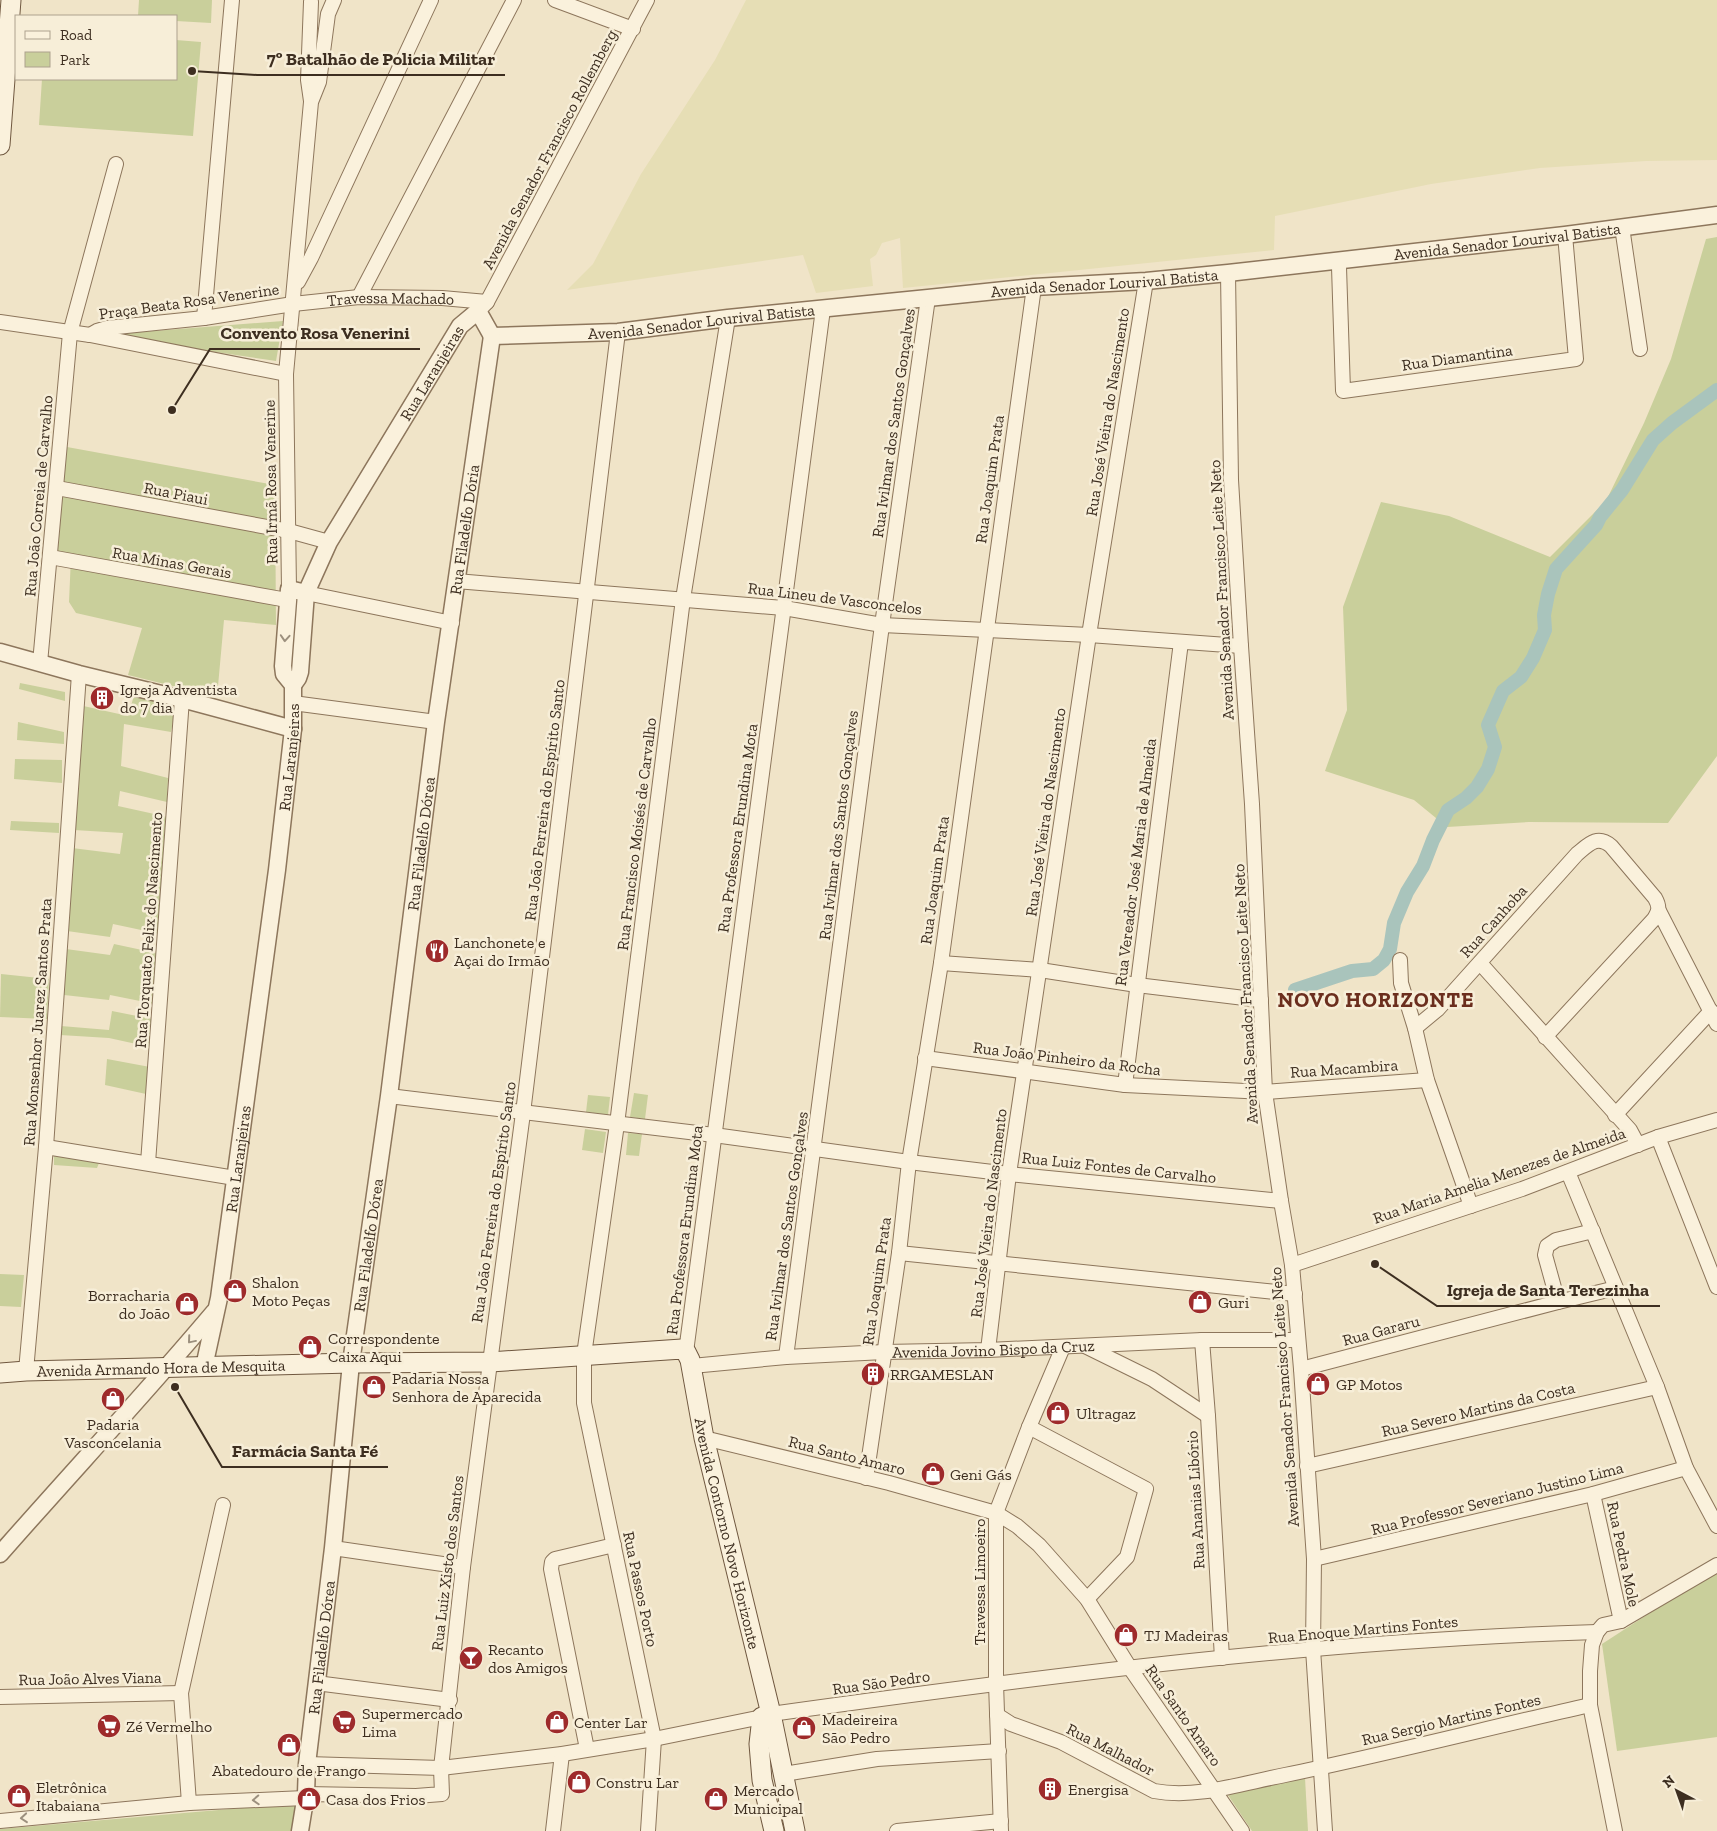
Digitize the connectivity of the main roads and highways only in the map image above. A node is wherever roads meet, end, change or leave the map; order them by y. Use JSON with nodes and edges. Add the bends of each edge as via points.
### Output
{"nodes":[{"id":1,"x":11,"y":0,"type":"edge"},
{"id":2,"x":0,"y":145,"type":"edge"},
{"id":3,"x":689,"y":1359,"type":"joint"},
{"id":4,"x":351,"y":1363,"type":"joint"},
{"id":5,"x":0,"y":1373,"type":"edge"},
{"id":6,"x":768,"y":1742,"type":"junction"},
{"id":7,"x":774,"y":1831,"type":"edge"},
{"id":8,"x":795,"y":1831,"type":"edge"}],
"edges":[{"from":1,"to":2,"type":"main road"},
{"from":3,"to":4,"type":"main road","name":"Avenida Jovino Bispo da Cruz","via":[[678,1349],[490,1362]]},
{"from":3,"to":6,"type":"main road","name":"Avenida Contorno Novo Horizonte","via":[[766,1716]]},
{"from":4,"to":5,"type":"main road","name":"Avenida Armando Hora de Mesquita"},
{"from":6,"to":7,"type":"main road","via":[[762,1780]]},
{"from":6,"to":8,"type":"main road","via":[[784,1774]]}]}
